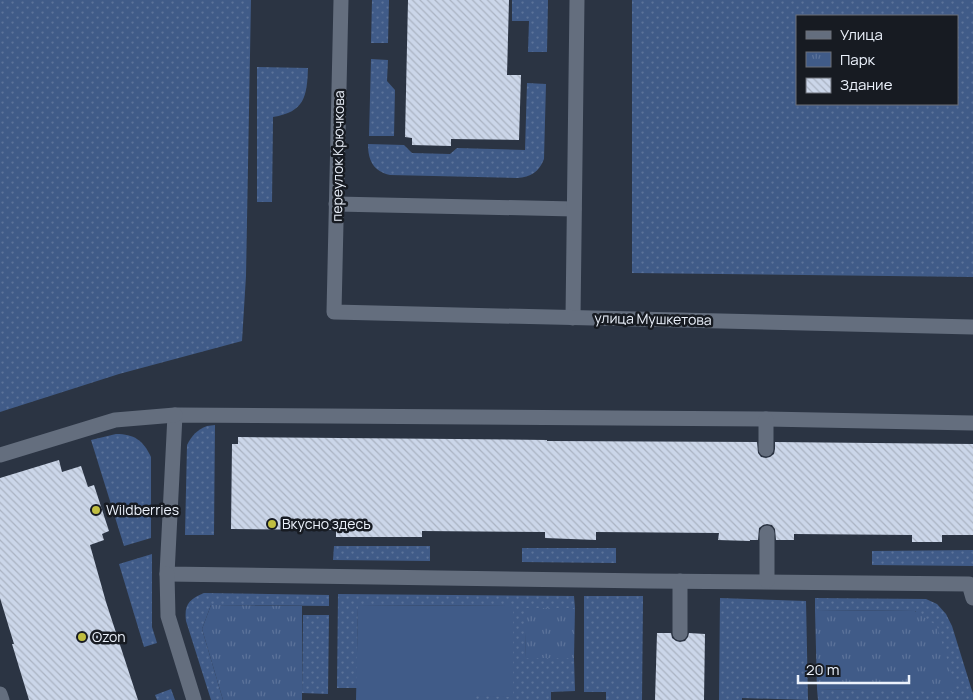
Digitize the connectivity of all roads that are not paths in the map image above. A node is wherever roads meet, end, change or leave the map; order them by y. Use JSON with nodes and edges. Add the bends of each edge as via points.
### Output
{"nodes":[{"id":1,"x":341,"y":0,"type":"edge"},
{"id":2,"x":577,"y":0,"type":"edge"},
{"id":3,"x":336,"y":204,"type":"junction"},
{"id":4,"x":574,"y":210,"type":"junction"},
{"id":5,"x":334,"y":312,"type":"joint"},
{"id":6,"x":573,"y":318,"type":"junction"},
{"id":7,"x":973,"y":327,"type":"edge"},
{"id":8,"x":175,"y":415,"type":"junction"},
{"id":9,"x":766,"y":419,"type":"junction"},
{"id":10,"x":973,"y":423,"type":"edge"},
{"id":11,"x":766,"y":449,"type":"dead end"},
{"id":12,"x":0,"y":455,"type":"edge"},
{"id":13,"x":767,"y":533,"type":"dead end"},
{"id":14,"x":167,"y":574,"type":"junction"},
{"id":15,"x":680,"y":581,"type":"junction"},
{"id":16,"x":767,"y":581,"type":"junction"},
{"id":17,"x":973,"y":598,"type":"edge"},
{"id":18,"x":680,"y":633,"type":"dead end"},
{"id":19,"x":0,"y":694,"type":"edge"},
{"id":20,"x":2,"y":700,"type":"edge"},
{"id":21,"x":194,"y":700,"type":"edge"}],
"edges":[{"from":1,"to":3,"type":"street","name":"переулок Крючкова"},
{"from":2,"to":4,"type":"street"},
{"from":3,"to":4,"type":"street"},
{"from":3,"to":5,"type":"street","name":"переулок Крючкова"},
{"from":4,"to":6,"type":"street"},
{"from":5,"to":6,"type":"street","name":"улица Мушкетова"},
{"from":6,"to":7,"type":"street","name":"улица Мушкетова"},
{"from":8,"to":9,"type":"street"},
{"from":8,"to":12,"type":"street","via":[[115,420]]},
{"from":8,"to":14,"type":"street"},
{"from":9,"to":10,"type":"street"},
{"from":9,"to":11,"type":"street"},
{"from":13,"to":16,"type":"street"},
{"from":14,"to":15,"type":"street"},
{"from":14,"to":21,"type":"street","via":[[168,616]]},
{"from":15,"to":16,"type":"street"},
{"from":15,"to":18,"type":"street"},
{"from":16,"to":17,"type":"street","via":[[969,584]]},
{"from":19,"to":20,"type":"street"}]}
